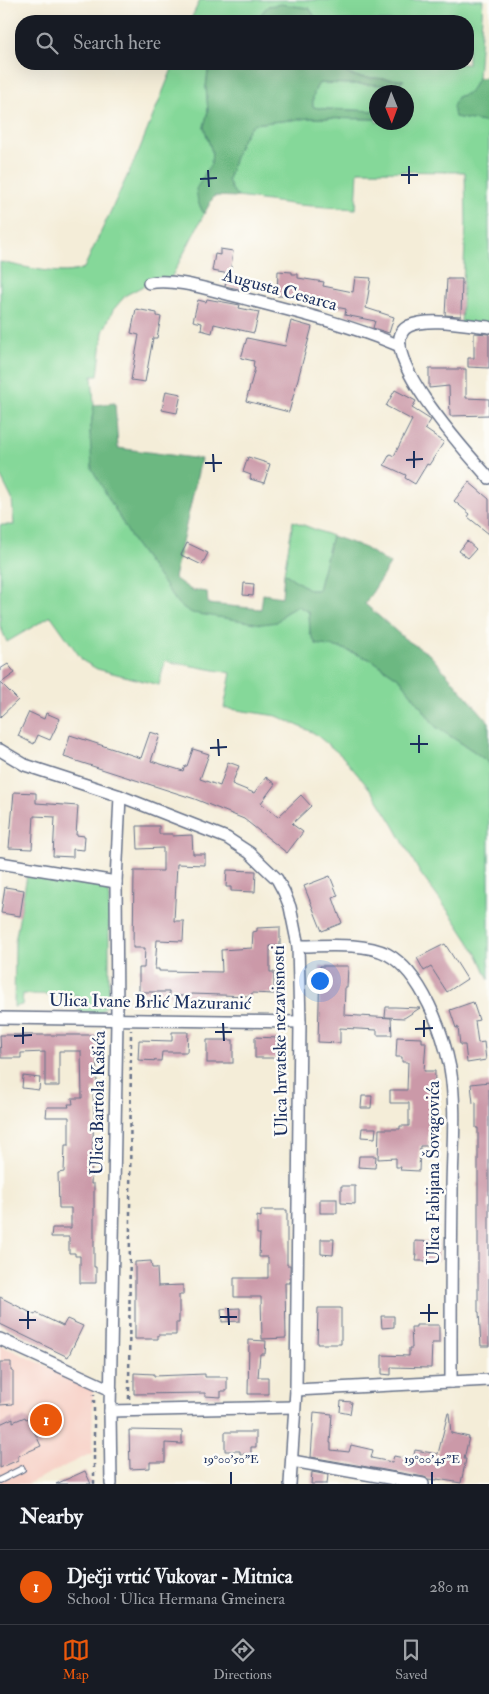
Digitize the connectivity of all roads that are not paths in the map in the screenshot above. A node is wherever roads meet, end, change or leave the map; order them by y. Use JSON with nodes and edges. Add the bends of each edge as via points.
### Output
{"nodes":[{"id":1,"x":148,"y":283,"type":"dead end"},
{"id":2,"x":489,"y":327,"type":"edge"},
{"id":3,"x":400,"y":346,"type":"junction"},
{"id":4,"x":489,"y":478,"type":"edge"},
{"id":5,"x":0,"y":750,"type":"edge"},
{"id":6,"x":120,"y":796,"type":"junction"},
{"id":7,"x":0,"y":863,"type":"edge"},
{"id":8,"x":116,"y":882,"type":"junction"},
{"id":9,"x":298,"y":946,"type":"junction"},
{"id":10,"x":0,"y":1018,"type":"edge"},
{"id":11,"x":123,"y":1020,"type":"junction"},
{"id":12,"x":300,"y":1022,"type":"junction"},
{"id":13,"x":0,"y":1339,"type":"edge"},
{"id":14,"x":489,"y":1380,"type":"edge"},
{"id":15,"x":451,"y":1382,"type":"junction"},
{"id":16,"x":111,"y":1390,"type":"junction"},
{"id":17,"x":296,"y":1390,"type":"junction"},
{"id":18,"x":294,"y":1407,"type":"junction"},
{"id":19,"x":110,"y":1411,"type":"junction"},
{"id":20,"x":292,"y":1461,"type":"junction"},
{"id":21,"x":22,"y":1470,"type":"dead end"},
{"id":22,"x":0,"y":1480,"type":"edge"},
{"id":23,"x":111,"y":1484,"type":"edge"},
{"id":24,"x":290,"y":1484,"type":"edge"},
{"id":25,"x":423,"y":1484,"type":"edge"}],
"edges":[{"from":1,"to":3,"type":"street","name":"Augusta Cesarca","via":[[166,281],[318,316]]},
{"from":2,"to":3,"type":"street","via":[[434,323],[410,326],[403,330]]},
{"from":3,"to":4,"type":"street","via":[[403,362],[432,411]]},
{"from":5,"to":6,"type":"street","name":"Ulica hrvatske nezavisnosti","via":[[25,765]]},
{"from":6,"to":8,"type":"street","name":"Ulica Bartola Kašića"},
{"from":6,"to":9,"type":"street","name":"Ulica hrvatske nezavisnosti","via":[[227,838],[250,853],[277,879],[284,892]]},
{"from":7,"to":8,"type":"street"},
{"from":8,"to":11,"type":"street","name":"Ulica Bartola Kašića"},
{"from":9,"to":12,"type":"street","name":"Ulica hrvatske nezavisnosti"},
{"from":9,"to":15,"type":"street","name":"Ulica Fabijana Šovagovića","via":[[352,946],[387,954],[402,965],[418,985],[440,1034],[450,1069],[453,1125]]},
{"from":10,"to":11,"type":"street","name":"Ulica Ivane Brlić Mazuranić"},
{"from":11,"to":12,"type":"street","name":"Ulica Ivane Brlić Mazuranić"},
{"from":11,"to":16,"type":"street","name":"Ulica Bartola Kašića"},
{"from":12,"to":17,"type":"street","name":"Ulica hrvatske nezavisnosti"},
{"from":13,"to":16,"type":"street"},
{"from":14,"to":15,"type":"street"},
{"from":15,"to":17,"type":"street"},
{"from":16,"to":19,"type":"street","name":"Ulica Bartola Kašića"},
{"from":17,"to":18,"type":"street","name":"Ulica hrvatske nezavisnosti"},
{"from":18,"to":19,"type":"street"},
{"from":18,"to":20,"type":"street","name":"Ulica hrvatske nezavisnosti"},
{"from":19,"to":23,"type":"street","name":"Ulica Bartola Kašića"},
{"from":20,"to":24,"type":"street","name":"Ulica hrvatske nezavisnosti"},
{"from":20,"to":25,"type":"street"},
{"from":21,"to":22,"type":"lane"}]}
